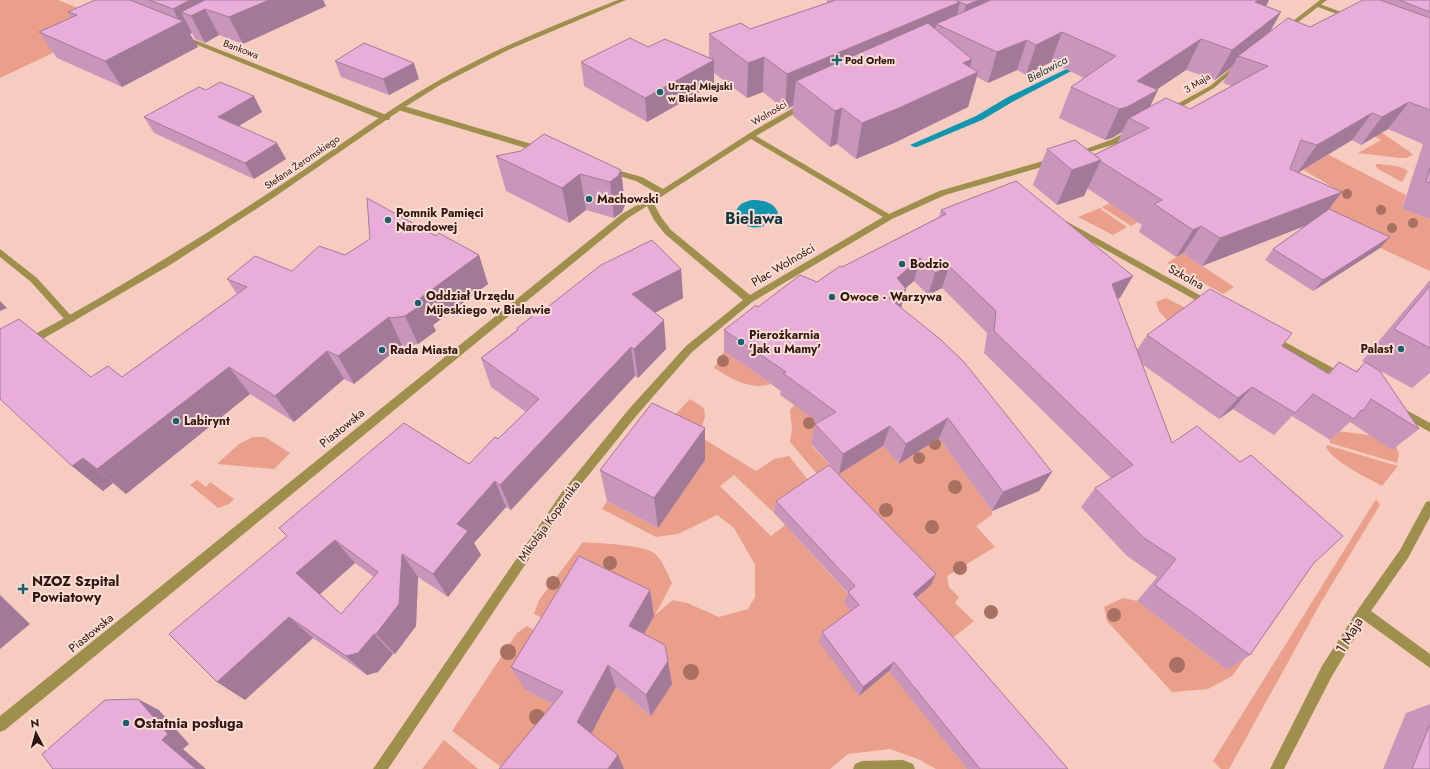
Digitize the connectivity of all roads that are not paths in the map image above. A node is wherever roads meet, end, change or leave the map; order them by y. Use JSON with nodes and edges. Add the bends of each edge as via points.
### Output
{"nodes":[{"id":1,"x":623,"y":0,"type":"edge"},
{"id":2,"x":1324,"y":0,"type":"edge"},
{"id":3,"x":1317,"y":5,"type":"junction"},
{"id":4,"x":1359,"y":21,"type":"edge"},
{"id":5,"x":174,"y":33,"type":"edge"},
{"id":6,"x":1280,"y":33,"type":"edge"},
{"id":7,"x":1244,"y":61,"type":"edge"},
{"id":8,"x":813,"y":101,"type":"edge"},
{"id":9,"x":401,"y":108,"type":"junction"},
{"id":10,"x":1163,"y":114,"type":"edge"},
{"id":11,"x":386,"y":118,"type":"junction"},
{"id":12,"x":1134,"y":131,"type":"edge"},
{"id":13,"x":752,"y":136,"type":"junction"},
{"id":14,"x":552,"y":153,"type":"edge"},
{"id":15,"x":708,"y":162,"type":"joint"},
{"id":16,"x":602,"y":168,"type":"edge"},
{"id":17,"x":996,"y":178,"type":"junction"},
{"id":18,"x":1007,"y":185,"type":"edge"},
{"id":19,"x":664,"y":193,"type":"junction"},
{"id":20,"x":649,"y":202,"type":"junction"},
{"id":21,"x":889,"y":217,"type":"junction"},
{"id":22,"x":1058,"y":220,"type":"edge"},
{"id":23,"x":0,"y":252,"type":"edge"},
{"id":24,"x":749,"y":300,"type":"junction"},
{"id":25,"x":1215,"y":307,"type":"edge"},
{"id":26,"x":70,"y":320,"type":"junction"},
{"id":27,"x":1262,"y":333,"type":"edge"},
{"id":28,"x":21,"y":346,"type":"edge"},
{"id":29,"x":1353,"y":384,"type":"edge"},
{"id":30,"x":1388,"y":404,"type":"edge"},
{"id":31,"x":1430,"y":428,"type":"edge"},
{"id":32,"x":1430,"y":506,"type":"edge"},
{"id":33,"x":1362,"y":612,"type":"junction"},
{"id":34,"x":1430,"y":662,"type":"edge"},
{"id":35,"x":0,"y":725,"type":"edge"},
{"id":36,"x":380,"y":769,"type":"edge"},
{"id":37,"x":860,"y":769,"type":"edge"},
{"id":38,"x":908,"y":769,"type":"edge"},
{"id":39,"x":1277,"y":769,"type":"edge"}],
"edges":[{"from":1,"to":9,"type":"street","name":"Stefana Żeromskiego","via":[[493,54],[440,82]]},
{"from":2,"to":3,"type":"street"},
{"from":3,"to":4,"type":"street"},
{"from":3,"to":6,"type":"street"},
{"from":5,"to":11,"type":"street","name":"Bankowa","via":[[191,37]]},
{"from":7,"to":10,"type":"street","name":"3 Maja","via":[[1212,87]]},
{"from":8,"to":13,"type":"street","name":"Wolności"},
{"from":9,"to":11,"type":"street","name":"Stefana Żeromskiego"},
{"from":9,"to":14,"type":"street"},
{"from":11,"to":26,"type":"street","name":"Stefana Żeromskiego","via":[[186,251]]},
{"from":12,"to":17,"type":"street","via":[[1116,141]]},
{"from":13,"to":15,"type":"street","name":"Wolności"},
{"from":13,"to":21,"type":"street"},
{"from":15,"to":19,"type":"street","name":"Piastowska"},
{"from":16,"to":19,"type":"street","via":[[636,178]]},
{"from":17,"to":18,"type":"street"},
{"from":17,"to":21,"type":"street","name":"Plac Wolności","via":[[942,194]]},
{"from":19,"to":20,"type":"street","name":"Piastowska"},
{"from":20,"to":24,"type":"street","name":"Plac Wolności","via":[[668,232]]},
{"from":20,"to":35,"type":"street","name":"Piastowska","via":[[625,216]]},
{"from":21,"to":24,"type":"street","name":"Plac Wolności"},
{"from":22,"to":25,"type":"street","name":"Szkolna"},
{"from":23,"to":26,"type":"street","via":[[34,280]]},
{"from":24,"to":36,"type":"street","name":"Mikołaja Kopernika","via":[[689,348],[566,495]]},
{"from":26,"to":28,"type":"street","name":"Stefana Żeromskiego"},
{"from":27,"to":29,"type":"street"},
{"from":30,"to":31,"type":"street"},
{"from":32,"to":33,"type":"street","name":"1 Maja","via":[[1404,554]]},
{"from":33,"to":34,"type":"street"},
{"from":33,"to":39,"type":"street","name":"1 Maja","via":[[1327,671]]},
{"from":37,"to":38,"type":"street"}]}
